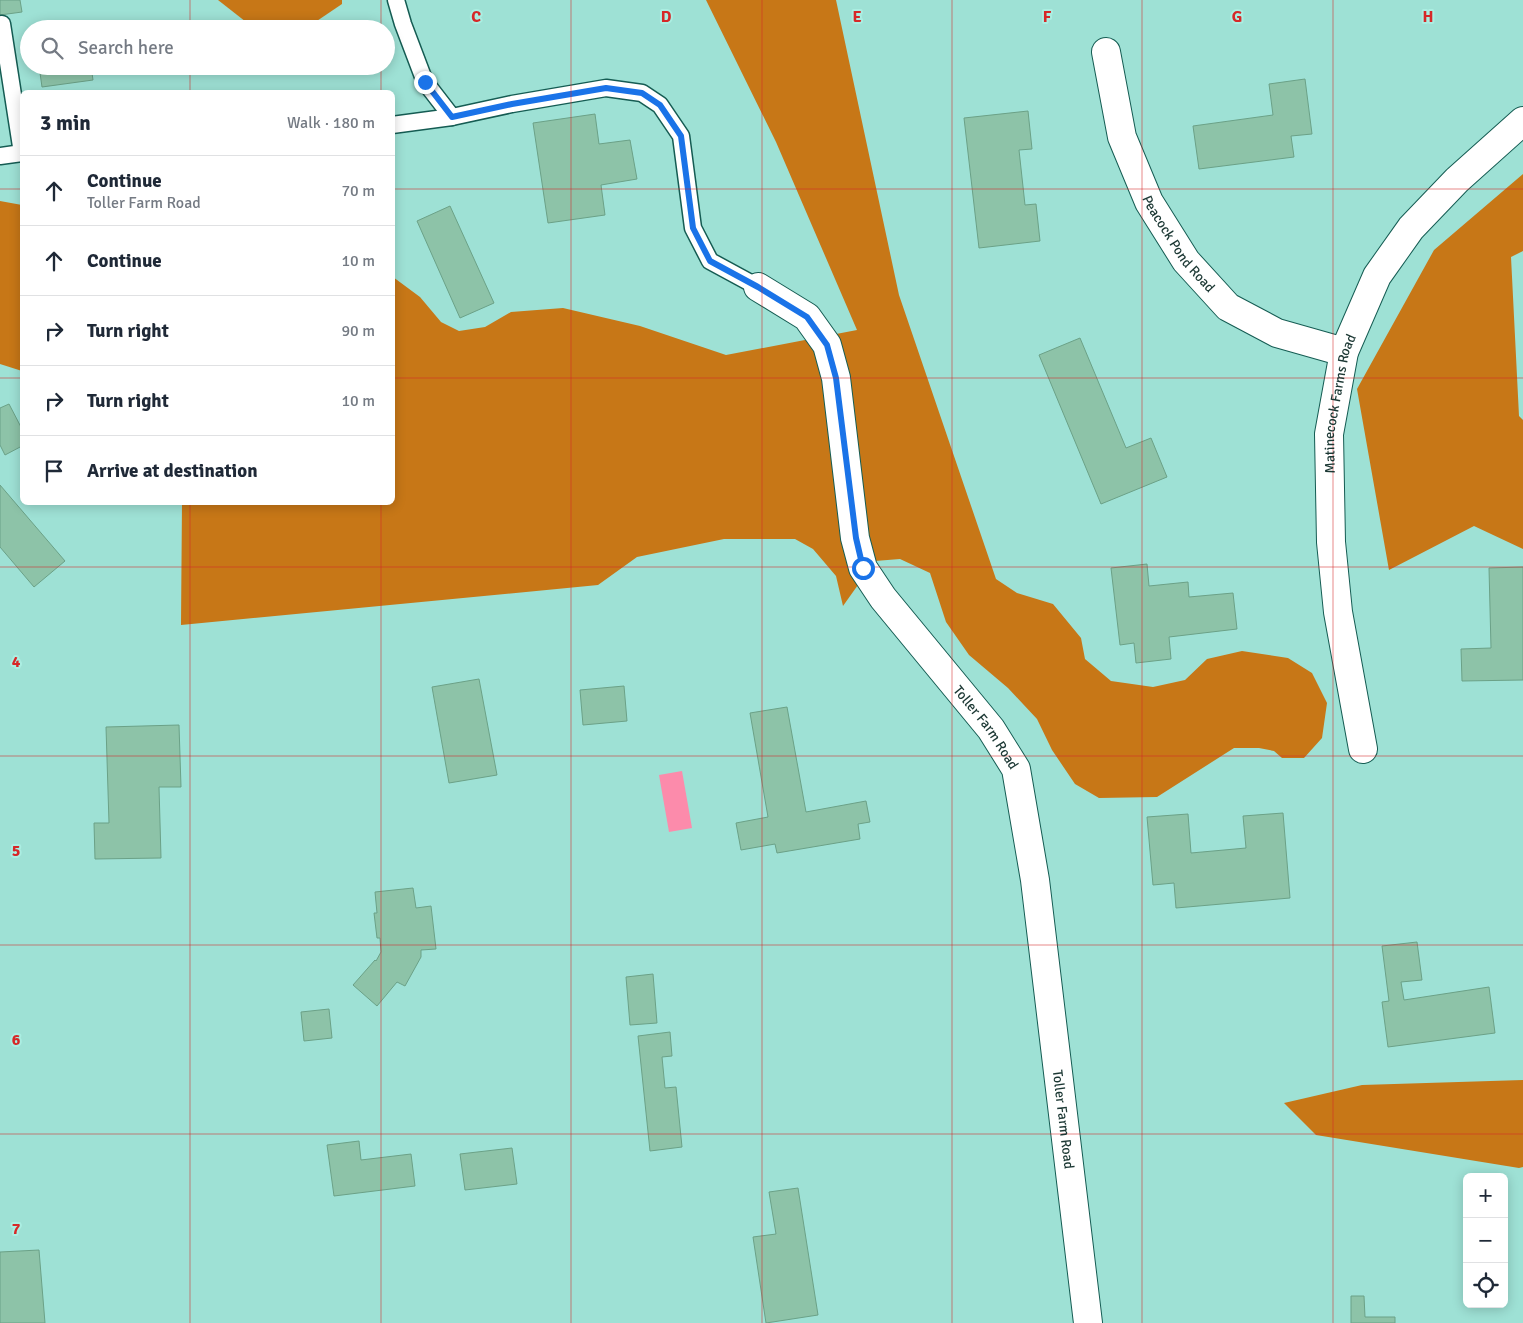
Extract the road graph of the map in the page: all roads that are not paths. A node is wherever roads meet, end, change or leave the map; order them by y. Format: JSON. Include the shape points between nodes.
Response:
{"nodes":[{"id":1,"x":396,"y":0,"type":"edge"},
{"id":2,"x":2,"y":24,"type":"dead end"},
{"id":3,"x":1106,"y":52,"type":"dead end"},
{"id":4,"x":452,"y":117,"type":"junction"},
{"id":5,"x":1523,"y":121,"type":"edge"},
{"id":6,"x":395,"y":125,"type":"edge"},
{"id":7,"x":20,"y":140,"type":"edge"},
{"id":8,"x":20,"y":153,"type":"edge"},
{"id":9,"x":0,"y":156,"type":"edge"},
{"id":10,"x":758,"y":287,"type":"joint"},
{"id":11,"x":1344,"y":352,"type":"junction"},
{"id":12,"x":1363,"y":749,"type":"dead end"},
{"id":13,"x":1088,"y":1323,"type":"edge"}],
"edges":[{"from":1,"to":4,"type":"lane","via":[[425,82]]},
{"from":2,"to":7,"type":"lane"},
{"from":3,"to":11,"type":"street","name":"Peacock Pond Road","via":[[1122,137],[1150,202],[1186,261],[1228,307],[1276,333]]},
{"from":4,"to":6,"type":"lane"},
{"from":4,"to":10,"type":"lane","via":[[606,88],[642,93],[660,105],[681,136],[693,228],[710,261]]},
{"from":5,"to":11,"type":"street","name":"Matinecock Farms Road","via":[[1456,180],[1411,228],[1377,276]]},
{"from":8,"to":9,"type":"lane"},
{"from":10,"to":13,"type":"street","name":"Toller Farm Road","via":[[807,317],[827,345],[836,378],[856,538],[863,568],[883,598],[991,729],[1016,769],[1035,880]]},
{"from":11,"to":12,"type":"street","name":"Matinecock Farms Road","via":[[1329,434],[1331,542],[1338,612]]}]}
